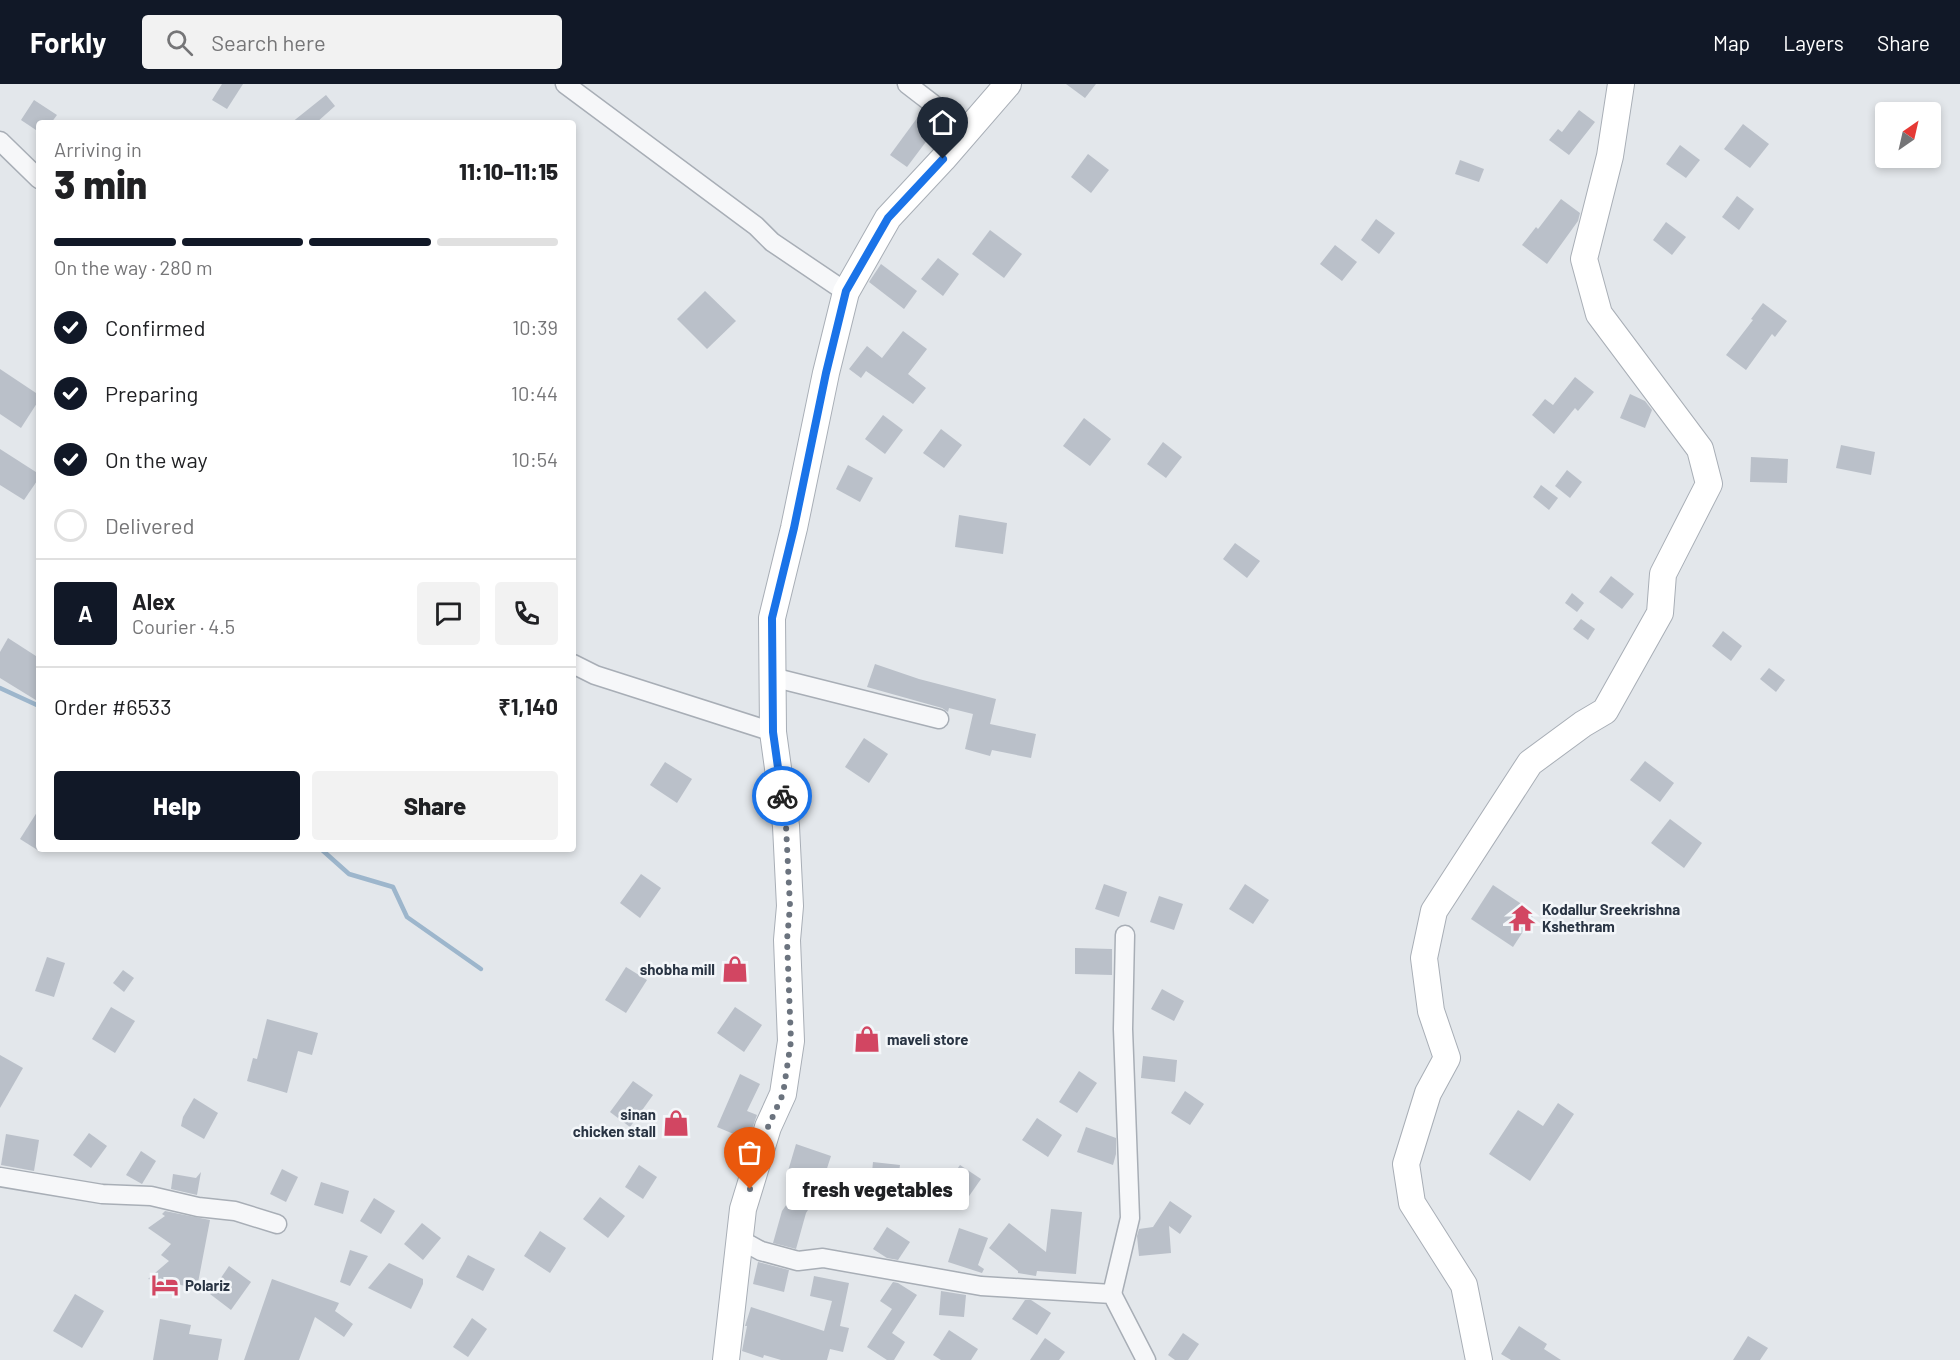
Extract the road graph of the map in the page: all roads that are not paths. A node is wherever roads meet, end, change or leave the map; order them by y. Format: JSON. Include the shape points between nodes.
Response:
{"nodes":[{"id":1,"x":565,"y":84,"type":"edge"},
{"id":2,"x":907,"y":84,"type":"edge"},
{"id":3,"x":1008,"y":84,"type":"edge"},
{"id":4,"x":1621,"y":84,"type":"edge"},
{"id":5,"x":968,"y":131,"type":"junction"},
{"id":6,"x":0,"y":141,"type":"edge"},
{"id":7,"x":36,"y":176,"type":"edge"},
{"id":8,"x":846,"y":291,"type":"junction"},
{"id":9,"x":576,"y":666,"type":"edge"},
{"id":10,"x":772,"y":677,"type":"junction"},
{"id":11,"x":939,"y":719,"type":"dead end"},
{"id":12,"x":773,"y":732,"type":"junction"},
{"id":13,"x":1125,"y":935,"type":"dead end"},
{"id":14,"x":0,"y":1177,"type":"edge"},
{"id":15,"x":277,"y":1224,"type":"dead end"},
{"id":16,"x":739,"y":1239,"type":"junction"},
{"id":17,"x":1112,"y":1294,"type":"junction"},
{"id":18,"x":726,"y":1360,"type":"edge"},
{"id":19,"x":1146,"y":1360,"type":"edge"},
{"id":20,"x":1479,"y":1360,"type":"edge"}],
"edges":[{"from":1,"to":8,"type":"street","via":[[756,226],[772,242]]},
{"from":2,"to":5,"type":"street"},
{"from":3,"to":5,"type":"street"},
{"from":4,"to":20,"type":"street","via":[[1610,156],[1584,259],[1599,314],[1700,449],[1709,484],[1663,574],[1660,613],[1605,711],[1530,763],[1434,911],[1424,958],[1431,1011],[1448,1058],[1428,1093],[1406,1164],[1412,1203],[1464,1285]]},
{"from":5,"to":8,"type":"street","via":[[888,218]]},
{"from":6,"to":7,"type":"street"},
{"from":8,"to":10,"type":"street","via":[[772,618]]},
{"from":9,"to":12,"type":"street"},
{"from":10,"to":11,"type":"street"},
{"from":10,"to":12,"type":"street"},
{"from":12,"to":16,"type":"street","via":[[786,826],[791,1041],[783,1094],[768,1127],[743,1209]]},
{"from":13,"to":17,"type":"street","via":[[1123,1029],[1130,1218]]},
{"from":14,"to":15,"type":"street","via":[[235,1210]]},
{"from":16,"to":17,"type":"street","via":[[761,1251],[798,1261],[823,1257],[981,1286]]},
{"from":16,"to":18,"type":"street"},
{"from":17,"to":19,"type":"street"}]}
